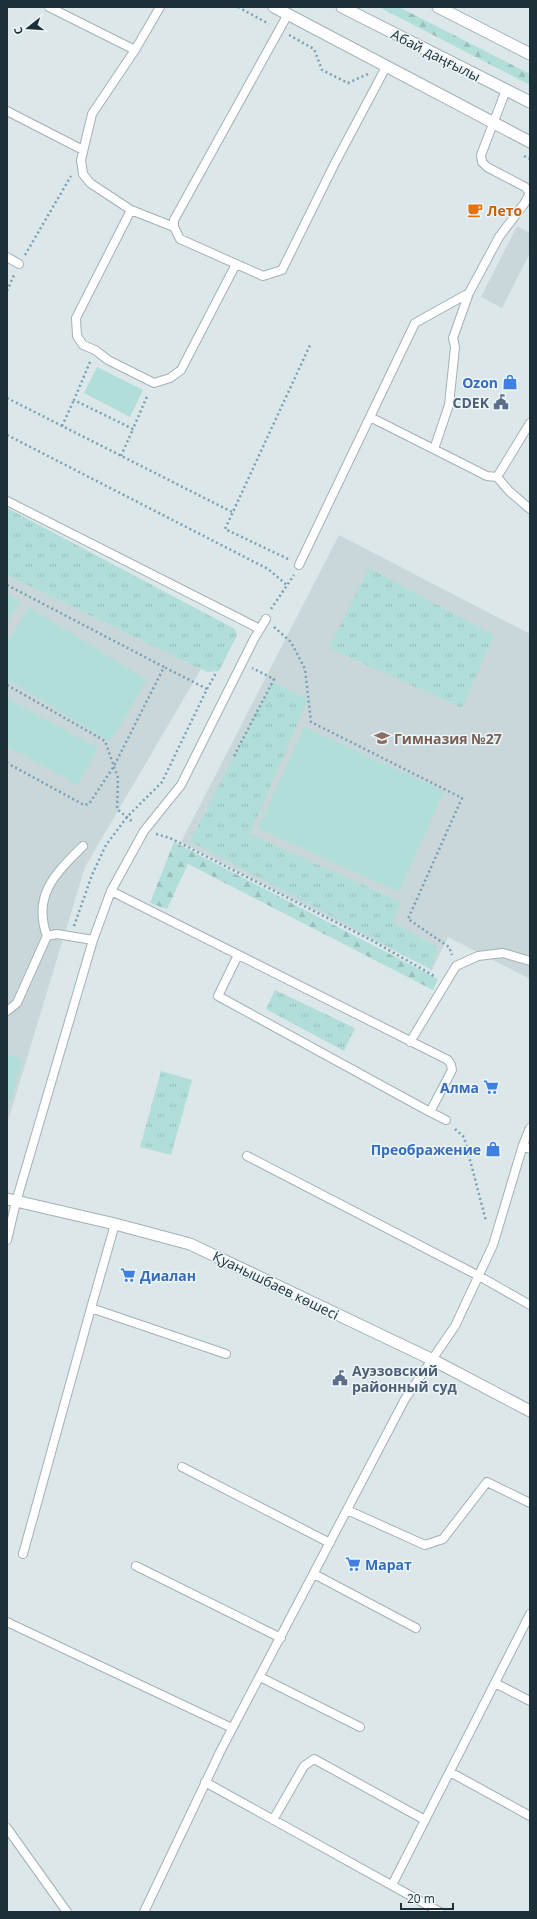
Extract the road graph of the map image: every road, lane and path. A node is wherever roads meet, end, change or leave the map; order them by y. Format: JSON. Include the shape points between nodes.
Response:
{"nodes":[{"id":1,"x":49,"y":7,"type":"edge"},
{"id":2,"x":160,"y":7,"type":"edge"},
{"id":3,"x":274,"y":7,"type":"edge"},
{"id":4,"x":342,"y":7,"type":"edge"},
{"id":5,"x":438,"y":7,"type":"edge"},
{"id":6,"x":288,"y":14,"type":"junction"},
{"id":7,"x":134,"y":50,"type":"junction"},
{"id":8,"x":530,"y":54,"type":"edge"},
{"id":9,"x":386,"y":67,"type":"junction"},
{"id":10,"x":506,"y":90,"type":"junction"},
{"id":11,"x":530,"y":102,"type":"edge"},
{"id":12,"x":7,"y":111,"type":"edge"},
{"id":13,"x":493,"y":124,"type":"junction"},
{"id":14,"x":530,"y":142,"type":"edge"},
{"id":15,"x":83,"y":150,"type":"junction"},
{"id":16,"x":81,"y":160,"type":"junction"},
{"id":17,"x":131,"y":210,"type":"junction"},
{"id":18,"x":174,"y":227,"type":"junction"},
{"id":19,"x":7,"y":257,"type":"edge"},
{"id":20,"x":19,"y":264,"type":"junction"},
{"id":21,"x":236,"y":264,"type":"junction"},
{"id":22,"x":7,"y":291,"type":"edge"},
{"id":23,"x":469,"y":293,"type":"junction"},
{"id":24,"x":311,"y":343,"type":"dead end"},
{"id":25,"x":95,"y":350,"type":"junction"},
{"id":26,"x":154,"y":382,"type":"junction"},
{"id":27,"x":7,"y":398,"type":"edge"},
{"id":28,"x":74,"y":400,"type":"junction"},
{"id":29,"x":370,"y":417,"type":"junction"},
{"id":30,"x":530,"y":423,"type":"edge"},
{"id":31,"x":62,"y":426,"type":"junction"},
{"id":32,"x":133,"y":429,"type":"junction"},
{"id":33,"x":7,"y":435,"type":"edge"},
{"id":34,"x":434,"y":449,"type":"junction"},
{"id":35,"x":121,"y":456,"type":"junction"},
{"id":36,"x":497,"y":477,"type":"junction"},
{"id":37,"x":7,"y":502,"type":"edge"},
{"id":38,"x":530,"y":510,"type":"edge"},
{"id":39,"x":232,"y":512,"type":"junction"},
{"id":40,"x":299,"y":565,"type":"joint"},
{"id":41,"x":292,"y":581,"type":"dead end"},
{"id":42,"x":7,"y":585,"type":"edge"},
{"id":43,"x":288,"y":586,"type":"junction"},
{"id":44,"x":266,"y":619,"type":"junction"},
{"id":45,"x":260,"y":630,"type":"junction"},
{"id":46,"x":164,"y":667,"type":"junction"},
{"id":47,"x":259,"y":672,"type":"dead end"},
{"id":48,"x":216,"y":673,"type":"dead end"},
{"id":49,"x":7,"y":685,"type":"edge"},
{"id":50,"x":207,"y":689,"type":"junction"},
{"id":51,"x":234,"y":756,"type":"dead end"},
{"id":52,"x":7,"y":763,"type":"edge"},
{"id":53,"x":114,"y":766,"type":"junction"},
{"id":54,"x":127,"y":817,"type":"junction"},
{"id":55,"x":144,"y":831,"type":"junction"},
{"id":56,"x":83,"y":846,"type":"dead end"},
{"id":57,"x":111,"y":891,"type":"junction"},
{"id":58,"x":47,"y":936,"type":"junction"},
{"id":59,"x":71,"y":936,"type":"junction"},
{"id":60,"x":94,"y":940,"type":"junction"},
{"id":61,"x":238,"y":955,"type":"junction"},
{"id":62,"x":530,"y":961,"type":"edge"},
{"id":63,"x":456,"y":966,"type":"junction"},
{"id":64,"x":445,"y":983,"type":"junction"},
{"id":65,"x":7,"y":1011,"type":"edge"},
{"id":66,"x":410,"y":1042,"type":"junction"},
{"id":67,"x":430,"y":1112,"type":"junction"},
{"id":68,"x":446,"y":1120,"type":"joint"},
{"id":69,"x":530,"y":1128,"type":"edge"},
{"id":70,"x":526,"y":1147,"type":"edge"},
{"id":71,"x":248,"y":1156,"type":"dead end"},
{"id":72,"x":12,"y":1201,"type":"edge"},
{"id":73,"x":487,"y":1222,"type":"dead end"},
{"id":74,"x":115,"y":1224,"type":"junction"},
{"id":75,"x":7,"y":1240,"type":"edge"},
{"id":76,"x":478,"y":1276,"type":"junction"},
{"id":77,"x":530,"y":1305,"type":"edge"},
{"id":78,"x":91,"y":1308,"type":"junction"},
{"id":79,"x":226,"y":1354,"type":"dead end"},
{"id":80,"x":433,"y":1360,"type":"junction"},
{"id":81,"x":530,"y":1410,"type":"edge"},
{"id":82,"x":182,"y":1467,"type":"dead end"},
{"id":83,"x":530,"y":1503,"type":"edge"},
{"id":84,"x":347,"y":1510,"type":"junction"},
{"id":85,"x":330,"y":1543,"type":"junction"},
{"id":86,"x":23,"y":1554,"type":"dead end"},
{"id":87,"x":136,"y":1566,"type":"dead end"},
{"id":88,"x":314,"y":1574,"type":"junction"},
{"id":89,"x":530,"y":1614,"type":"edge"},
{"id":90,"x":7,"y":1622,"type":"edge"},
{"id":91,"x":416,"y":1628,"type":"dead end"},
{"id":92,"x":280,"y":1638,"type":"junction"},
{"id":93,"x":260,"y":1677,"type":"junction"},
{"id":94,"x":495,"y":1683,"type":"junction"},
{"id":95,"x":530,"y":1701,"type":"edge"},
{"id":96,"x":360,"y":1727,"type":"dead end"},
{"id":97,"x":232,"y":1728,"type":"junction"},
{"id":98,"x":450,"y":1772,"type":"junction"},
{"id":99,"x":206,"y":1782,"type":"junction"},
{"id":100,"x":530,"y":1816,"type":"edge"},
{"id":101,"x":273,"y":1820,"type":"junction"},
{"id":102,"x":425,"y":1820,"type":"junction"},
{"id":103,"x":7,"y":1828,"type":"edge"},
{"id":104,"x":392,"y":1885,"type":"junction"},
{"id":105,"x":67,"y":1912,"type":"edge"},
{"id":106,"x":144,"y":1912,"type":"edge"},
{"id":107,"x":440,"y":1912,"type":"edge"}],
"edges":[{"from":1,"to":7,"type":"lane"},
{"from":2,"to":7,"type":"lane"},
{"from":3,"to":6,"type":"street"},
{"from":4,"to":10,"type":"street","name":"Абай даңғылы"},
{"from":5,"to":8,"type":"street"},
{"from":6,"to":9,"type":"street"},
{"from":6,"to":18,"type":"lane","via":[[174,220]]},
{"from":7,"to":15,"type":"lane","via":[[92,114]]},
{"from":9,"to":13,"type":"street"},
{"from":9,"to":21,"type":"lane","via":[[282,270],[263,276]]},
{"from":10,"to":11,"type":"street","name":"Абай даңғылы"},
{"from":10,"to":13,"type":"lane"},
{"from":12,"to":15,"type":"lane"},
{"from":13,"to":14,"type":"street"},
{"from":13,"to":23,"type":"lane","via":[[481,155],[482,162],[525,187],[530,193],[499,237]]},
{"from":15,"to":16,"type":"lane"},
{"from":16,"to":17,"type":"lane","via":[[84,174],[90,183]]},
{"from":16,"to":20,"type":"path"},
{"from":17,"to":18,"type":"lane"},
{"from":17,"to":25,"type":"lane","via":[[76,318],[77,336],[83,345]]},
{"from":18,"to":21,"type":"lane","via":[[180,239]]},
{"from":19,"to":20,"type":"lane"},
{"from":20,"to":22,"type":"path"},
{"from":21,"to":26,"type":"lane","via":[[181,370],[170,378]]},
{"from":23,"to":29,"type":"lane","via":[[415,323]]},
{"from":23,"to":34,"type":"lane","via":[[453,338],[455,347],[449,405]]},
{"from":24,"to":39,"type":"path"},
{"from":25,"to":26,"type":"lane","via":[[108,360]]},
{"from":25,"to":28,"type":"path"},
{"from":26,"to":32,"type":"path"},
{"from":27,"to":31,"type":"path"},
{"from":28,"to":31,"type":"path"},
{"from":28,"to":32,"type":"path"},
{"from":29,"to":34,"type":"lane"},
{"from":29,"to":40,"type":"lane"},
{"from":30,"to":36,"type":"lane"},
{"from":31,"to":35,"type":"path"},
{"from":32,"to":35,"type":"path"},
{"from":33,"to":43,"type":"path","via":[[268,569]]},
{"from":34,"to":36,"type":"lane","via":[[487,476]]},
{"from":35,"to":39,"type":"path"},
{"from":36,"to":38,"type":"lane"},
{"from":37,"to":45,"type":"lane"},
{"from":39,"to":40,"type":"path","via":[[225,529]]},
{"from":41,"to":43,"type":"path"},
{"from":42,"to":46,"type":"path"},
{"from":43,"to":44,"type":"path"},
{"from":44,"to":45,"type":"lane"},
{"from":44,"to":63,"type":"path","via":[[291,642],[305,669],[311,722],[462,798],[408,919],[449,947]]},
{"from":45,"to":55,"type":"lane","via":[[181,785]]},
{"from":46,"to":50,"type":"path"},
{"from":46,"to":53,"type":"path"},
{"from":47,"to":51,"type":"path","via":[[274,679]]},
{"from":48,"to":50,"type":"path"},
{"from":49,"to":53,"type":"path","via":[[105,741]]},
{"from":50,"to":54,"type":"path","via":[[162,782]]},
{"from":52,"to":53,"type":"path","via":[[84,805],[89,804]]},
{"from":53,"to":54,"type":"path","via":[[118,778],[118,809]]},
{"from":54,"to":55,"type":"path"},
{"from":54,"to":59,"type":"path","via":[[106,845],[92,875]]},
{"from":55,"to":57,"type":"lane"},
{"from":55,"to":64,"type":"path","via":[[177,841],[373,942]]},
{"from":56,"to":58,"type":"lane","via":[[53,878],[42,906],[43,925]]},
{"from":57,"to":60,"type":"lane"},
{"from":57,"to":61,"type":"lane"},
{"from":58,"to":59,"type":"lane"},
{"from":58,"to":65,"type":"lane","via":[[17,1003]]},
{"from":59,"to":60,"type":"lane"},
{"from":60,"to":72,"type":"lane"},
{"from":61,"to":66,"type":"lane"},
{"from":61,"to":67,"type":"lane","via":[[218,996]]},
{"from":62,"to":63,"type":"lane","via":[[504,953],[478,956]]},
{"from":63,"to":64,"type":"lane"},
{"from":64,"to":66,"type":"lane"},
{"from":66,"to":67,"type":"lane","via":[[448,1060],[451,1065],[452,1070]]},
{"from":67,"to":68,"type":"lane"},
{"from":68,"to":73,"type":"path","via":[[464,1137]]},
{"from":69,"to":70,"type":"lane"},
{"from":70,"to":76,"type":"lane","via":[[493,1245]]},
{"from":71,"to":76,"type":"lane"},
{"from":72,"to":74,"type":"street","name":"Қуанышбаев көшесі"},
{"from":72,"to":75,"type":"lane"},
{"from":74,"to":78,"type":"lane"},
{"from":74,"to":80,"type":"street","name":"Қуанышбаев көшесі","via":[[190,1244]]},
{"from":76,"to":77,"type":"lane"},
{"from":76,"to":80,"type":"lane","via":[[455,1326]]},
{"from":78,"to":79,"type":"lane"},
{"from":78,"to":86,"type":"lane"},
{"from":80,"to":81,"type":"street","name":"Қуанышбаев көшесі"},
{"from":80,"to":84,"type":"lane","via":[[405,1399]]},
{"from":82,"to":85,"type":"lane"},
{"from":83,"to":84,"type":"lane","via":[[487,1482],[444,1539],[425,1545]]},
{"from":84,"to":85,"type":"lane"},
{"from":85,"to":88,"type":"lane"},
{"from":87,"to":92,"type":"lane"},
{"from":88,"to":91,"type":"lane"},
{"from":88,"to":92,"type":"lane"},
{"from":89,"to":94,"type":"lane"},
{"from":90,"to":97,"type":"lane"},
{"from":92,"to":93,"type":"lane"},
{"from":93,"to":96,"type":"lane"},
{"from":93,"to":97,"type":"lane"},
{"from":94,"to":95,"type":"lane"},
{"from":94,"to":98,"type":"lane"},
{"from":97,"to":99,"type":"lane"},
{"from":98,"to":100,"type":"lane"},
{"from":98,"to":102,"type":"lane"},
{"from":99,"to":101,"type":"lane"},
{"from":99,"to":106,"type":"lane"},
{"from":101,"to":102,"type":"lane","via":[[304,1766],[314,1759]]},
{"from":101,"to":104,"type":"lane"},
{"from":102,"to":104,"type":"lane"},
{"from":103,"to":105,"type":"lane"},
{"from":104,"to":107,"type":"lane"}]}
